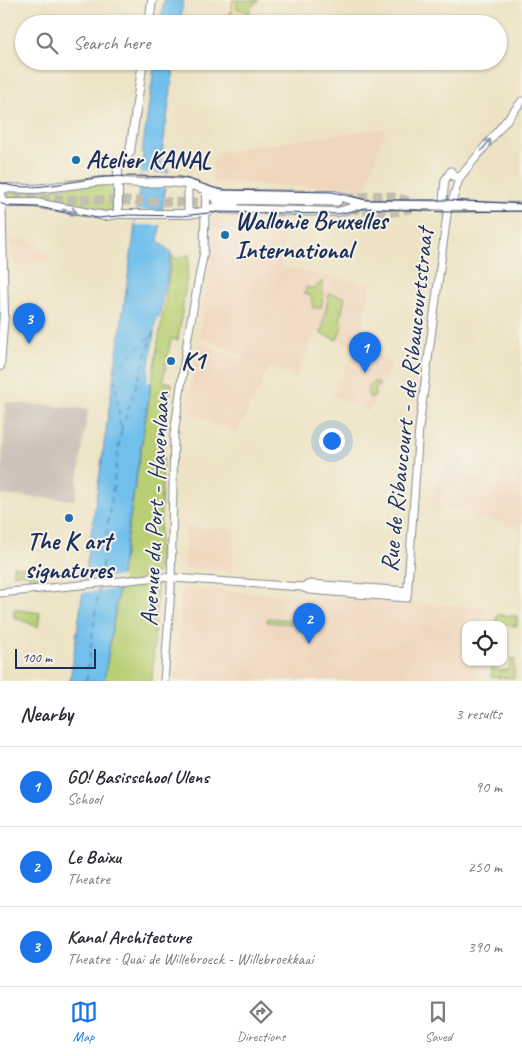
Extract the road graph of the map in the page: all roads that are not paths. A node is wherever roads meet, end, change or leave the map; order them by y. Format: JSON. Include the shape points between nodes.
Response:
{"nodes":[{"id":1,"x":152,"y":0,"type":"edge"},
{"id":2,"x":150,"y":15,"type":"edge"},
{"id":3,"x":142,"y":70,"type":"edge"},
{"id":4,"x":522,"y":101,"type":"edge"},
{"id":5,"x":461,"y":176,"type":"junction"},
{"id":6,"x":118,"y":182,"type":"junction"},
{"id":7,"x":188,"y":184,"type":"junction"},
{"id":8,"x":0,"y":188,"type":"edge"},
{"id":9,"x":206,"y":190,"type":"junction"},
{"id":10,"x":0,"y":203,"type":"edge"},
{"id":11,"x":365,"y":204,"type":"junction"},
{"id":12,"x":448,"y":207,"type":"junction"},
{"id":13,"x":522,"y":207,"type":"edge"},
{"id":14,"x":205,"y":211,"type":"junction"},
{"id":15,"x":118,"y":214,"type":"junction"},
{"id":16,"x":188,"y":214,"type":"junction"},
{"id":17,"x":2,"y":313,"type":"edge"},
{"id":18,"x":0,"y":366,"type":"edge"},
{"id":19,"x":171,"y":578,"type":"junction"},
{"id":20,"x":0,"y":593,"type":"edge"},
{"id":21,"x":164,"y":681,"type":"edge"}],
"edges":[{"from":1,"to":2,"type":"main road"},
{"from":3,"to":6,"type":"main road","via":[[130,152],[118,166]]},
{"from":5,"to":4,"type":"street","one_way":true},
{"from":5,"to":12,"type":"street","name":"Rue de Ribaucourt - de Ribaucourtstraat","via":[[454,200]]},
{"from":5,"to":12,"type":"street","name":"Rue de Ribaucourt - de Ribaucourtstraat","via":[[454,177],[451,171],[445,180],[443,200]]},
{"from":6,"to":7,"type":"main road","bridge":true},
{"from":6,"to":8,"type":"main road","via":[[36,189]]},
{"from":6,"to":15,"type":"main road"},
{"from":7,"to":9,"type":"main road"},
{"from":7,"to":16,"type":"street"},
{"from":8,"to":10,"type":"main road"},
{"from":9,"to":11,"type":"main road","via":[[224,194],[339,195]]},
{"from":9,"to":14,"type":"main road"},
{"from":9,"to":14,"type":"highway","via":[[217,199],[224,200],[336,204],[234,204]]},
{"from":10,"to":15,"type":"main road","one_way":true,"via":[[36,203],[99,216]]},
{"from":10,"to":17,"type":"main road"},
{"from":11,"to":12,"type":"main road"},
{"from":11,"to":14,"type":"main road","via":[[338,212]]},
{"from":12,"to":13,"type":"main road"},
{"from":12,"to":19,"type":"street","name":"Rue de Ribaucourt - de Ribaucourtstraat","via":[[419,428],[408,594],[309,590]]},
{"from":14,"to":16,"type":"main road"},
{"from":14,"to":19,"type":"street","name":"Avenue du Port - Havenlaan","via":[[204,251],[174,435]]},
{"from":15,"to":16,"type":"main road"},
{"from":17,"to":18,"type":"main road"},
{"from":19,"to":20,"type":"street"},
{"from":19,"to":21,"type":"street","name":"Avenue du Port - Havenlaan"}]}
